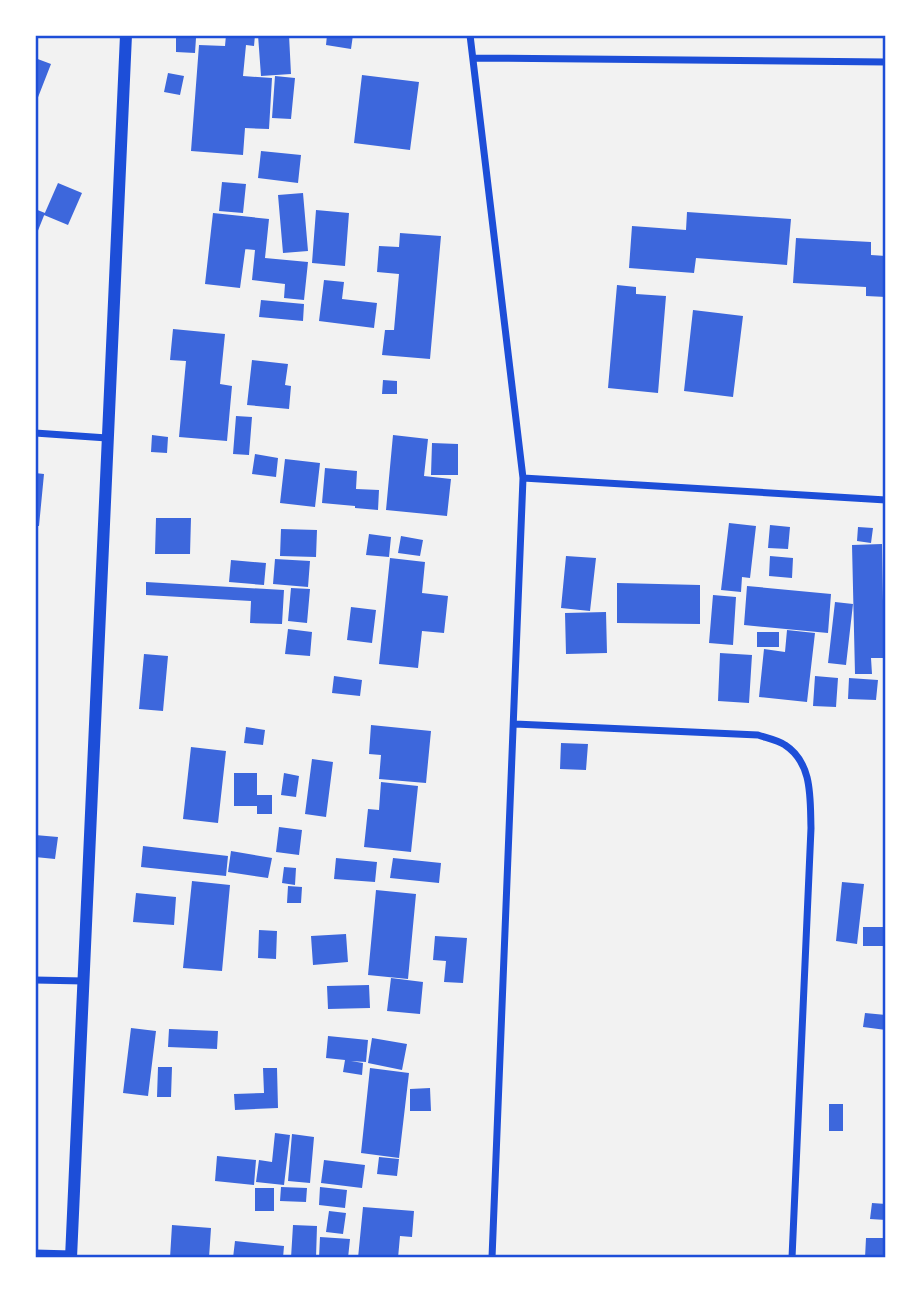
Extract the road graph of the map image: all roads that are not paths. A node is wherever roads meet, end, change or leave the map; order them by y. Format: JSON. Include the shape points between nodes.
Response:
{"nodes":[{"id":1,"x":126,"y":35,"type":"edge"},
{"id":2,"x":470,"y":35,"type":"edge"},
{"id":3,"x":473,"y":58,"type":"junction"},
{"id":4,"x":886,"y":62,"type":"edge"},
{"id":5,"x":35,"y":433,"type":"edge"},
{"id":6,"x":107,"y":438,"type":"junction"},
{"id":7,"x":523,"y":478,"type":"junction"},
{"id":8,"x":886,"y":500,"type":"edge"},
{"id":9,"x":514,"y":723,"type":"junction"},
{"id":10,"x":35,"y":981,"type":"edge"},
{"id":11,"x":84,"y":981,"type":"junction"},
{"id":12,"x":35,"y":1253,"type":"edge"},
{"id":13,"x":71,"y":1256,"type":"edge"},
{"id":14,"x":492,"y":1258,"type":"edge"},
{"id":15,"x":792,"y":1258,"type":"edge"}],
"edges":[{"from":1,"to":6,"type":"street"},
{"from":2,"to":3,"type":"street"},
{"from":3,"to":4,"type":"street"},
{"from":3,"to":7,"type":"street"},
{"from":5,"to":6,"type":"street"},
{"from":6,"to":11,"type":"street"},
{"from":7,"to":8,"type":"street"},
{"from":7,"to":9,"type":"street"},
{"from":9,"to":14,"type":"street"},
{"from":9,"to":15,"type":"street","via":[[758,735],[785,744],[801,760],[809,783],[811,828]]},
{"from":10,"to":11,"type":"street"},
{"from":11,"to":13,"type":"street"},
{"from":12,"to":13,"type":"street"}]}
